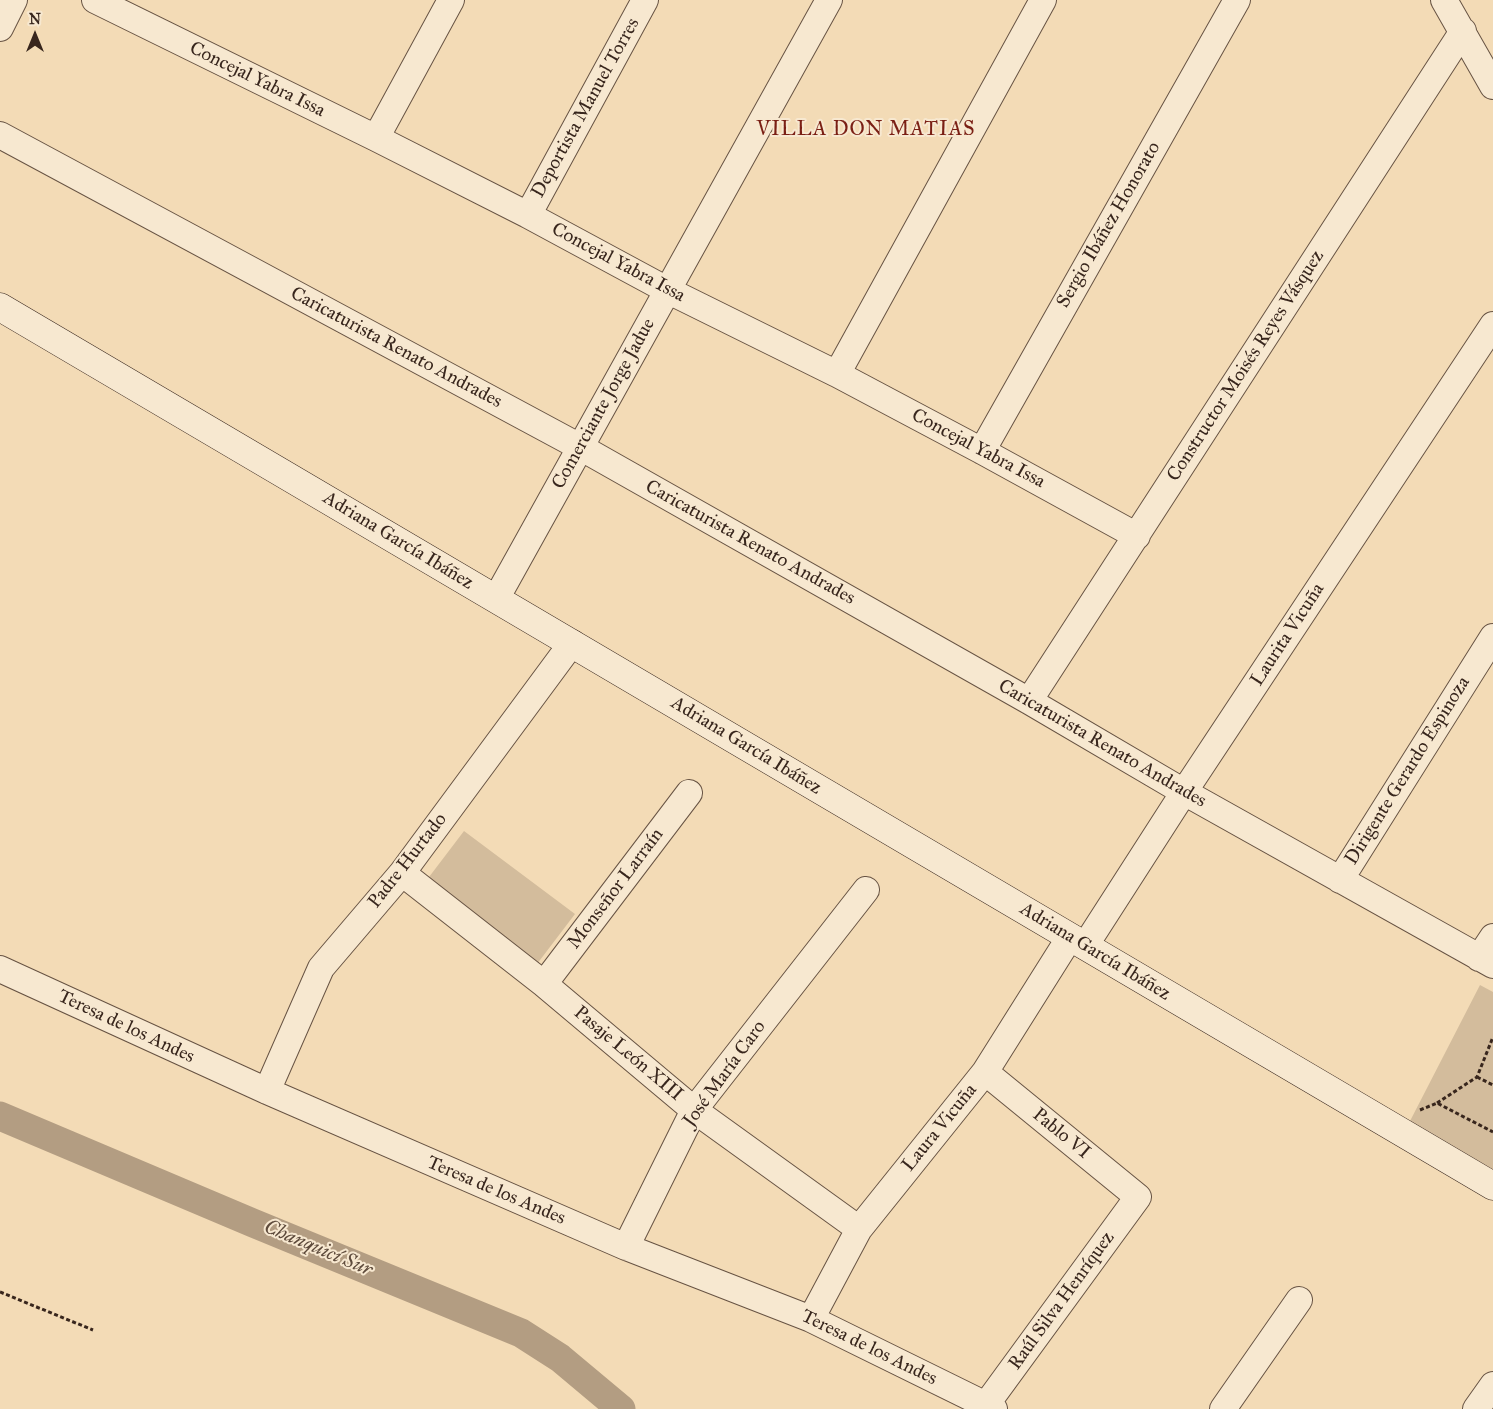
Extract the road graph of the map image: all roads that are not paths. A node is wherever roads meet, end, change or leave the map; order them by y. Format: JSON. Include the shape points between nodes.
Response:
{"nodes":[{"id":1,"x":14,"y":0,"type":"edge"},
{"id":2,"x":95,"y":0,"type":"edge"},
{"id":3,"x":451,"y":0,"type":"edge"},
{"id":4,"x":645,"y":0,"type":"edge"},
{"id":5,"x":829,"y":0,"type":"edge"},
{"id":6,"x":1043,"y":0,"type":"edge"},
{"id":7,"x":1237,"y":0,"type":"edge"},
{"id":8,"x":1444,"y":0,"type":"edge"},
{"id":9,"x":0,"y":28,"type":"edge"},
{"id":10,"x":1462,"y":31,"type":"junction"},
{"id":11,"x":1493,"y":86,"type":"edge"},
{"id":12,"x":0,"y":135,"type":"edge"},
{"id":13,"x":376,"y":138,"type":"junction"},
{"id":14,"x":528,"y":215,"type":"junction"},
{"id":15,"x":667,"y":290,"type":"junction"},
{"id":16,"x":0,"y":306,"type":"edge"},
{"id":17,"x":1493,"y":325,"type":"edge"},
{"id":18,"x":837,"y":374,"type":"junction"},
{"id":19,"x":580,"y":447,"type":"junction"},
{"id":20,"x":982,"y":451,"type":"junction"},
{"id":21,"x":1137,"y":536,"type":"junction"},
{"id":22,"x":496,"y":599,"type":"junction"},
{"id":23,"x":1493,"y":637,"type":"edge"},
{"id":24,"x":572,"y":643,"type":"junction"},
{"id":25,"x":1029,"y":701,"type":"junction"},
{"id":26,"x":1184,"y":792,"type":"junction"},
{"id":27,"x":689,"y":793,"type":"dead end"},
{"id":28,"x":402,"y":873,"type":"junction"},
{"id":29,"x":1340,"y":880,"type":"junction"},
{"id":30,"x":866,"y":890,"type":"dead end"},
{"id":31,"x":1078,"y":942,"type":"junction"},
{"id":32,"x":1488,"y":953,"type":"edge"},
{"id":33,"x":0,"y":969,"type":"edge"},
{"id":34,"x":544,"y":984,"type":"junction"},
{"id":35,"x":985,"y":1072,"type":"junction"},
{"id":36,"x":267,"y":1092,"type":"junction"},
{"id":37,"x":694,"y":1110,"type":"junction"},
{"id":38,"x":1493,"y":1186,"type":"edge"},
{"id":39,"x":1138,"y":1197,"type":"joint"},
{"id":40,"x":858,"y":1229,"type":"junction"},
{"id":41,"x":626,"y":1247,"type":"junction"},
{"id":42,"x":1300,"y":1300,"type":"dead end"},
{"id":43,"x":811,"y":1319,"type":"junction"},
{"id":44,"x":1493,"y":1385,"type":"edge"},
{"id":45,"x":990,"y":1407,"type":"edge"},
{"id":46,"x":1223,"y":1409,"type":"edge"},
{"id":47,"x":1476,"y":1409,"type":"edge"}],
"edges":[{"from":1,"to":9,"type":"street"},
{"from":2,"to":13,"type":"street","name":"Concejal Yabra Issa"},
{"from":3,"to":13,"type":"street"},
{"from":4,"to":14,"type":"street","name":"Deportista Manuel Torres"},
{"from":5,"to":15,"type":"street","name":"Comerciante Jorge Jadue"},
{"from":6,"to":18,"type":"street"},
{"from":7,"to":20,"type":"street","name":"Sergio Ibáñez Honorato"},
{"from":8,"to":10,"type":"street"},
{"from":10,"to":11,"type":"street"},
{"from":10,"to":21,"type":"street","name":"Constructor Moisés Reyes Vásquez"},
{"from":12,"to":19,"type":"street","name":"Caricaturista Renato Andrades"},
{"from":13,"to":14,"type":"street","name":"Concejal Yabra Issa"},
{"from":14,"to":15,"type":"street","name":"Concejal Yabra Issa"},
{"from":15,"to":18,"type":"street","name":"Concejal Yabra Issa"},
{"from":15,"to":19,"type":"street","name":"Comerciante Jorge Jadue"},
{"from":16,"to":22,"type":"street","name":"Adriana García Ibáñez"},
{"from":17,"to":26,"type":"street","name":"Laurita Vicuña"},
{"from":18,"to":20,"type":"street","name":"Concejal Yabra Issa"},
{"from":19,"to":22,"type":"street","name":"Comerciante Jorge Jadue"},
{"from":19,"to":25,"type":"street","name":"Caricaturista Renato Andrades"},
{"from":20,"to":21,"type":"street","name":"Concejal Yabra Issa"},
{"from":21,"to":25,"type":"street","name":"Constructor Moisés Reyes Vásquez"},
{"from":22,"to":24,"type":"street","name":"Adriana García Ibáñez"},
{"from":23,"to":29,"type":"street","name":"Dirigente Gerardo Espinoza"},
{"from":24,"to":28,"type":"street","name":"Padre Hurtado"},
{"from":24,"to":31,"type":"street","name":"Adriana García Ibáñez"},
{"from":25,"to":26,"type":"street","name":"Caricaturista Renato Andrades"},
{"from":26,"to":29,"type":"street","name":"Caricaturista Renato Andrades"},
{"from":26,"to":31,"type":"street","name":"Laurita Vicuña"},
{"from":27,"to":34,"type":"street","name":"Monseñor Larraín"},
{"from":28,"to":34,"type":"street","name":"Pasaje León XIII"},
{"from":28,"to":36,"type":"street","name":"Padre Hurtado","via":[[321,968]]},
{"from":29,"to":32,"type":"street","name":"Caricaturista Renato Andrades"},
{"from":30,"to":37,"type":"street","name":"José María Caro"},
{"from":31,"to":35,"type":"street","name":"Laura Vicuña"},
{"from":31,"to":38,"type":"street","name":"Adriana García Ibáñez"},
{"from":33,"to":36,"type":"street","name":"Teresa de los Andes"},
{"from":34,"to":37,"type":"street","name":"Pasaje León XIII"},
{"from":35,"to":39,"type":"street","name":"Pablo VI"},
{"from":35,"to":40,"type":"street","name":"Laura Vicuña"},
{"from":36,"to":41,"type":"street","name":"Teresa de los Andes"},
{"from":37,"to":40,"type":"street","name":"Pasaje León XIII"},
{"from":37,"to":41,"type":"street","name":"José María Caro"},
{"from":39,"to":45,"type":"street","name":"Raúl Silva Henríquez"},
{"from":40,"to":43,"type":"street","name":"Laura Vicuña"},
{"from":41,"to":43,"type":"street","name":"Teresa de los Andes"},
{"from":42,"to":46,"type":"street"},
{"from":43,"to":45,"type":"street","name":"Teresa de los Andes"},
{"from":44,"to":47,"type":"street"}]}
